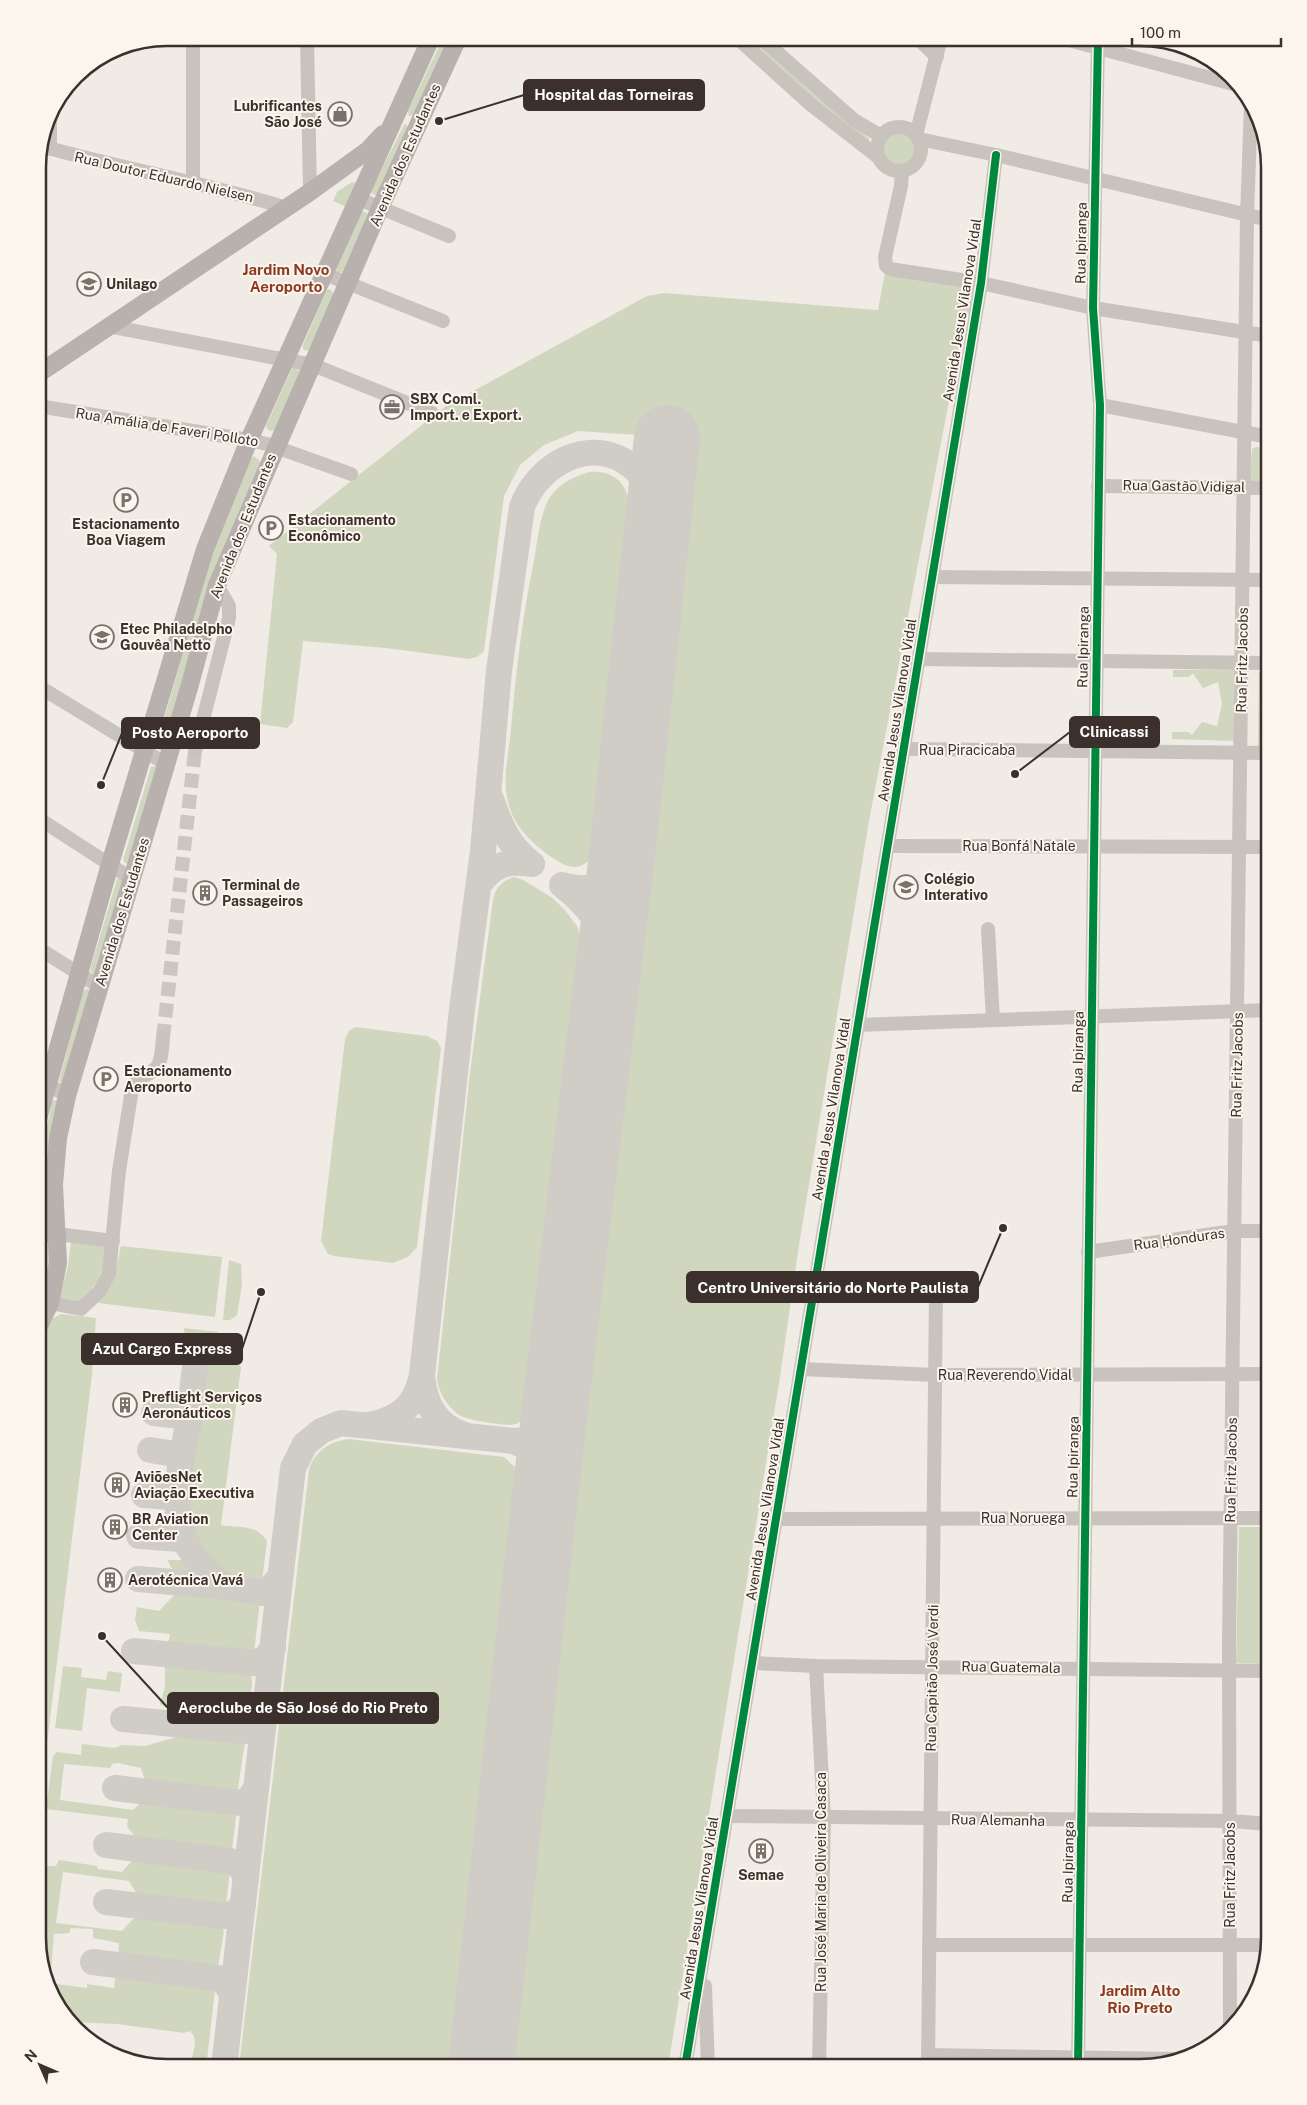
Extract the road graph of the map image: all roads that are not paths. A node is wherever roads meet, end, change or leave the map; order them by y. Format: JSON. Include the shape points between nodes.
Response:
{"nodes":[{"id":1,"x":193,"y":47,"type":"edge"},
{"id":2,"x":308,"y":47,"type":"edge"},
{"id":3,"x":427,"y":47,"type":"edge"},
{"id":4,"x":454,"y":47,"type":"edge"},
{"id":5,"x":747,"y":47,"type":"edge"},
{"id":6,"x":771,"y":47,"type":"edge"},
{"id":7,"x":926,"y":47,"type":"edge"},
{"id":8,"x":939,"y":47,"type":"edge"},
{"id":9,"x":1098,"y":47,"type":"edge"},
{"id":10,"x":1111,"y":47,"type":"edge"},
{"id":11,"x":937,"y":57,"type":"junction"},
{"id":12,"x":1224,"y":81,"type":"edge"},
{"id":13,"x":1250,"y":120,"type":"edge"},
{"id":14,"x":393,"y":121,"type":"junction"},
{"id":15,"x":418,"y":124,"type":"junction"},
{"id":16,"x":881,"y":136,"type":"junction"},
{"id":17,"x":918,"y":137,"type":"junction"},
{"id":18,"x":48,"y":148,"type":"edge"},
{"id":19,"x":996,"y":155,"type":"junction"},
{"id":20,"x":878,"y":157,"type":"junction"},
{"id":21,"x":902,"y":171,"type":"junction"},
{"id":22,"x":370,"y":175,"type":"junction"},
{"id":23,"x":333,"y":176,"type":"junction"},
{"id":24,"x":1094,"y":179,"type":"junction"},
{"id":25,"x":193,"y":182,"type":"junction"},
{"id":26,"x":310,"y":192,"type":"junction"},
{"id":27,"x":359,"y":199,"type":"junction"},
{"id":28,"x":287,"y":208,"type":"junction"},
{"id":29,"x":380,"y":208,"type":"junction"},
{"id":30,"x":1247,"y":216,"type":"junction"},
{"id":31,"x":1261,"y":218,"type":"edge"},
{"id":32,"x":449,"y":236,"type":"dead end"},
{"id":33,"x":325,"y":274,"type":"junction"},
{"id":34,"x":348,"y":283,"type":"junction"},
{"id":35,"x":981,"y":283,"type":"junction"},
{"id":36,"x":1092,"y":308,"type":"junction"},
{"id":37,"x":443,"y":321,"type":"dead end"},
{"id":38,"x":108,"y":326,"type":"junction"},
{"id":39,"x":1247,"y":332,"type":"junction"},
{"id":40,"x":1261,"y":334,"type":"edge"},
{"id":41,"x":286,"y":358,"type":"junction"},
{"id":42,"x":313,"y":365,"type":"junction"},
{"id":43,"x":47,"y":368,"type":"edge"},
{"id":44,"x":1100,"y":405,"type":"junction"},
{"id":45,"x":47,"y":407,"type":"edge"},
{"id":46,"x":432,"y":413,"type":"dead end"},
{"id":47,"x":1245,"y":431,"type":"junction"},
{"id":48,"x":1261,"y":435,"type":"edge"},
{"id":49,"x":249,"y":440,"type":"junction"},
{"id":50,"x":275,"y":447,"type":"junction"},
{"id":51,"x":351,"y":474,"type":"dead end"},
{"id":52,"x":1098,"y":486,"type":"junction"},
{"id":53,"x":1244,"y":487,"type":"junction"},
{"id":54,"x":1261,"y":488,"type":"edge"},
{"id":55,"x":932,"y":577,"type":"junction"},
{"id":56,"x":1096,"y":577,"type":"junction"},
{"id":57,"x":1243,"y":579,"type":"junction"},
{"id":58,"x":1261,"y":580,"type":"edge"},
{"id":59,"x":216,"y":585,"type":"junction"},
{"id":60,"x":918,"y":659,"type":"junction"},
{"id":61,"x":1095,"y":661,"type":"junction"},
{"id":62,"x":1242,"y":663,"type":"junction"},
{"id":63,"x":1261,"y":663,"type":"edge"},
{"id":64,"x":47,"y":691,"type":"edge"},
{"id":65,"x":904,"y":749,"type":"junction"},
{"id":66,"x":195,"y":751,"type":"tunnel mouth"},
{"id":67,"x":1094,"y":751,"type":"junction"},
{"id":68,"x":144,"y":752,"type":"junction"},
{"id":69,"x":1240,"y":753,"type":"junction"},
{"id":70,"x":1261,"y":753,"type":"edge"},
{"id":71,"x":166,"y":764,"type":"junction"},
{"id":72,"x":47,"y":824,"type":"edge"},
{"id":73,"x":888,"y":846,"type":"junction"},
{"id":74,"x":1093,"y":846,"type":"junction"},
{"id":75,"x":1239,"y":847,"type":"junction"},
{"id":76,"x":1261,"y":847,"type":"edge"},
{"id":77,"x":110,"y":864,"type":"junction"},
{"id":78,"x":132,"y":879,"type":"junction"},
{"id":79,"x":988,"y":929,"type":"dead end"},
{"id":80,"x":47,"y":953,"type":"edge"},
{"id":81,"x":80,"y":974,"type":"junction"},
{"id":82,"x":100,"y":987,"type":"junction"},
{"id":83,"x":1261,"y":1010,"type":"edge"},
{"id":84,"x":1237,"y":1011,"type":"junction"},
{"id":85,"x":1091,"y":1016,"type":"junction"},
{"id":86,"x":993,"y":1020,"type":"junction"},
{"id":87,"x":858,"y":1025,"type":"junction"},
{"id":88,"x":163,"y":1038,"type":"tunnel mouth"},
{"id":89,"x":46,"y":1071,"type":"edge"},
{"id":90,"x":46,"y":1083,"type":"edge"},
{"id":91,"x":67,"y":1096,"type":"junction"},
{"id":92,"x":1234,"y":1231,"type":"junction"},
{"id":93,"x":1261,"y":1231,"type":"edge"},
{"id":94,"x":46,"y":1233,"type":"edge"},
{"id":95,"x":57,"y":1234,"type":"junction"},
{"id":96,"x":113,"y":1241,"type":"junction"},
{"id":97,"x":1088,"y":1252,"type":"junction"},
{"id":98,"x":936,"y":1289,"type":"dead end"},
{"id":99,"x":46,"y":1296,"type":"edge"},
{"id":100,"x":46,"y":1302,"type":"edge"},
{"id":101,"x":801,"y":1369,"type":"junction"},
{"id":102,"x":1232,"y":1373,"type":"junction"},
{"id":103,"x":1261,"y":1374,"type":"edge"},
{"id":104,"x":935,"y":1375,"type":"junction"},
{"id":105,"x":1086,"y":1375,"type":"junction"},
{"id":106,"x":1230,"y":1517,"type":"junction"},
{"id":107,"x":934,"y":1518,"type":"junction"},
{"id":108,"x":1085,"y":1518,"type":"junction"},
{"id":109,"x":1261,"y":1518,"type":"edge"},
{"id":110,"x":776,"y":1519,"type":"junction"},
{"id":111,"x":752,"y":1664,"type":"junction"},
{"id":112,"x":816,"y":1666,"type":"junction"},
{"id":113,"x":932,"y":1666,"type":"junction"},
{"id":114,"x":1083,"y":1668,"type":"junction"},
{"id":115,"x":1230,"y":1671,"type":"junction"},
{"id":116,"x":1261,"y":1671,"type":"edge"},
{"id":117,"x":727,"y":1816,"type":"junction"},
{"id":118,"x":824,"y":1818,"type":"junction"},
{"id":119,"x":931,"y":1819,"type":"junction"},
{"id":120,"x":1081,"y":1821,"type":"junction"},
{"id":121,"x":1231,"y":1821,"type":"junction"},
{"id":122,"x":1261,"y":1823,"type":"edge"},
{"id":123,"x":1230,"y":1944,"type":"junction"},
{"id":124,"x":930,"y":1945,"type":"junction"},
{"id":125,"x":1080,"y":1945,"type":"junction"},
{"id":126,"x":1261,"y":1945,"type":"edge"},
{"id":127,"x":704,"y":1956,"type":"junction"},
{"id":128,"x":1230,"y":2018,"type":"edge"},
{"id":129,"x":690,"y":2041,"type":"junction"},
{"id":130,"x":707,"y":2043,"type":"junction"},
{"id":131,"x":687,"y":2059,"type":"edge"},
{"id":132,"x":708,"y":2059,"type":"edge"},
{"id":133,"x":819,"y":2059,"type":"edge"},
{"id":134,"x":928,"y":2059,"type":"edge"},
{"id":135,"x":1078,"y":2059,"type":"edge"}],
"edges":[{"from":1,"to":25,"type":"street"},
{"from":2,"to":26,"type":"street"},
{"from":3,"to":14,"type":"main road","name":"Avenida dos Estudantes"},
{"from":4,"to":15,"type":"main road","name":"Avenida dos Estudantes"},
{"from":5,"to":20,"type":"street","via":[[810,104]]},
{"from":6,"to":16,"type":"street","via":[[854,120]]},
{"from":7,"to":11,"type":"street"},
{"from":8,"to":11,"type":"street"},
{"from":9,"to":24,"type":"street","name":"Rua Ipiranga"},
{"from":10,"to":12,"type":"street"},
{"from":11,"to":17,"type":"street"},
{"from":13,"to":30,"type":"street","name":"Rua Fritz Jacobs"},
{"from":14,"to":15,"type":"main road"},
{"from":14,"to":22,"type":"main road","name":"Avenida dos Estudantes"},
{"from":14,"to":23,"type":"main road","via":[[368,150]]},
{"from":15,"to":29,"type":"main road","name":"Avenida dos Estudantes"},
{"from":16,"to":17,"type":"street","via":[[895,128],[910,130]]},
{"from":16,"to":20,"type":"street"},
{"from":17,"to":19,"type":"street"},
{"from":17,"to":21,"type":"street","via":[[920,156],[910,169]]},
{"from":18,"to":25,"type":"street","name":"Rua Doutor Eduardo Nielsen"},
{"from":19,"to":24,"type":"street"},
{"from":19,"to":35,"type":"street","name":"Avenida Jesus Vilanova Vidal"},
{"from":20,"to":21,"type":"street","via":[[885,167]]},
{"from":21,"to":35,"type":"street","via":[[886,266],[893,270]]},
{"from":22,"to":23,"type":"main road","via":[[353,168]]},
{"from":22,"to":27,"type":"main road","name":"Avenida dos Estudantes"},
{"from":23,"to":26,"type":"main road"},
{"from":24,"to":30,"type":"street"},
{"from":24,"to":36,"type":"street","name":"Rua Ipiranga"},
{"from":25,"to":28,"type":"street","name":"Rua Doutor Eduardo Nielsen"},
{"from":26,"to":28,"type":"main road"},
{"from":27,"to":29,"type":"street"},
{"from":27,"to":33,"type":"main road","name":"Avenida dos Estudantes"},
{"from":28,"to":38,"type":"main road"},
{"from":29,"to":32,"type":"street"},
{"from":29,"to":34,"type":"main road","name":"Avenida dos Estudantes"},
{"from":30,"to":31,"type":"street"},
{"from":30,"to":39,"type":"street","name":"Rua Fritz Jacobs"},
{"from":33,"to":34,"type":"street"},
{"from":33,"to":41,"type":"main road","name":"Avenida dos Estudantes"},
{"from":34,"to":37,"type":"street"},
{"from":34,"to":42,"type":"main road","name":"Avenida dos Estudantes"},
{"from":35,"to":36,"type":"street"},
{"from":35,"to":55,"type":"street","name":"Avenida Jesus Vilanova Vidal"},
{"from":36,"to":39,"type":"street"},
{"from":36,"to":44,"type":"street","name":"Rua Ipiranga"},
{"from":38,"to":41,"type":"street"},
{"from":38,"to":43,"type":"main road"},
{"from":39,"to":40,"type":"street"},
{"from":39,"to":47,"type":"street","name":"Rua Fritz Jacobs"},
{"from":41,"to":42,"type":"street"},
{"from":41,"to":49,"type":"main road","name":"Avenida dos Estudantes"},
{"from":42,"to":46,"type":"street"},
{"from":42,"to":50,"type":"main road","name":"Avenida dos Estudantes"},
{"from":44,"to":47,"type":"street"},
{"from":44,"to":52,"type":"street","name":"Rua Ipiranga"},
{"from":45,"to":49,"type":"street","name":"Rua Amália de Faveri Polloto"},
{"from":47,"to":48,"type":"street"},
{"from":47,"to":53,"type":"street","name":"Rua Fritz Jacobs"},
{"from":49,"to":50,"type":"street","name":"Rua Amália de Faveri Polloto"},
{"from":49,"to":68,"type":"main road","name":"Avenida dos Estudantes","via":[[205,549]]},
{"from":50,"to":51,"type":"street","name":"Rua Amália de Faveri Polloto"},
{"from":50,"to":59,"type":"main road","name":"Avenida dos Estudantes"},
{"from":52,"to":53,"type":"street","name":"Rua Gastão Vidigal"},
{"from":52,"to":56,"type":"street","name":"Rua Ipiranga"},
{"from":53,"to":54,"type":"street","name":"Rua Gastão Vidigal"},
{"from":53,"to":57,"type":"street","name":"Rua Fritz Jacobs"},
{"from":55,"to":56,"type":"street"},
{"from":55,"to":60,"type":"street","name":"Avenida Jesus Vilanova Vidal"},
{"from":56,"to":57,"type":"street"},
{"from":56,"to":61,"type":"street","name":"Rua Ipiranga"},
{"from":57,"to":58,"type":"street"},
{"from":57,"to":62,"type":"street","name":"Rua Fritz Jacobs"},
{"from":59,"to":66,"type":"street","via":[[229,606],[229,618]]},
{"from":59,"to":71,"type":"main road","name":"Avenida dos Estudantes"},
{"from":60,"to":61,"type":"street"},
{"from":60,"to":65,"type":"street","name":"Avenida Jesus Vilanova Vidal"},
{"from":61,"to":62,"type":"street"},
{"from":61,"to":67,"type":"street","name":"Rua Ipiranga"},
{"from":62,"to":63,"type":"street"},
{"from":62,"to":69,"type":"street","name":"Rua Fritz Jacobs"},
{"from":64,"to":68,"type":"street"},
{"from":65,"to":67,"type":"street","name":"Rua Piracicaba"},
{"from":65,"to":73,"type":"street","name":"Avenida Jesus Vilanova Vidal"},
{"from":67,"to":69,"type":"street","name":"Rua Piracicaba"},
{"from":67,"to":74,"type":"street","name":"Rua Ipiranga"},
{"from":68,"to":71,"type":"street"},
{"from":68,"to":77,"type":"main road","name":"Avenida dos Estudantes"},
{"from":69,"to":70,"type":"street","name":"Rua Piracicaba"},
{"from":69,"to":75,"type":"street","name":"Rua Fritz Jacobs"},
{"from":71,"to":78,"type":"main road","name":"Avenida dos Estudantes"},
{"from":72,"to":77,"type":"street"},
{"from":73,"to":74,"type":"street","name":"Rua Bonfá Natale"},
{"from":73,"to":87,"type":"street","name":"Avenida Jesus Vilanova Vidal"},
{"from":74,"to":75,"type":"street","name":"Rua Bonfá Natale"},
{"from":74,"to":85,"type":"street","name":"Rua Ipiranga"},
{"from":75,"to":76,"type":"street","name":"Rua Bonfá Natale"},
{"from":75,"to":84,"type":"street","name":"Rua Fritz Jacobs"},
{"from":77,"to":78,"type":"street"},
{"from":77,"to":81,"type":"main road","name":"Avenida dos Estudantes"},
{"from":78,"to":82,"type":"main road","name":"Avenida dos Estudantes"},
{"from":79,"to":86,"type":"street"},
{"from":80,"to":81,"type":"street"},
{"from":81,"to":82,"type":"street"},
{"from":81,"to":89,"type":"main road","name":"Avenida dos Estudantes"},
{"from":82,"to":91,"type":"main road","name":"Avenida dos Estudantes"},
{"from":83,"to":84,"type":"street"},
{"from":84,"to":85,"type":"street"},
{"from":84,"to":92,"type":"street","name":"Rua Fritz Jacobs"},
{"from":85,"to":86,"type":"street"},
{"from":85,"to":97,"type":"street","name":"Rua Ipiranga"},
{"from":86,"to":87,"type":"street"},
{"from":87,"to":101,"type":"street","name":"Avenida Jesus Vilanova Vidal"},
{"from":88,"to":96,"type":"street","via":[[156,1067],[135,1082],[132,1089]]},
{"from":90,"to":91,"type":"street"},
{"from":91,"to":95,"type":"main road","name":"Avenida dos Estudantes","via":[[58,1138],[54,1186]]},
{"from":92,"to":93,"type":"street","name":"Rua Honduras"},
{"from":92,"to":97,"type":"street","name":"Rua Honduras"},
{"from":92,"to":102,"type":"street","name":"Rua Fritz Jacobs"},
{"from":94,"to":95,"type":"main road"},
{"from":95,"to":96,"type":"street"},
{"from":95,"to":99,"type":"main road","name":"Avenida dos Estudantes","via":[[58,1264]]},
{"from":96,"to":100,"type":"street","via":[[109,1274],[93,1298],[81,1309]]},
{"from":97,"to":105,"type":"street","name":"Rua Ipiranga"},
{"from":98,"to":104,"type":"street","name":"Rua Capitão José Verdi"},
{"from":101,"to":104,"type":"street","name":"Rua Reverendo Vidal"},
{"from":101,"to":110,"type":"street","name":"Avenida Jesus Vilanova Vidal"},
{"from":102,"to":103,"type":"street","name":"Rua Reverendo Vidal"},
{"from":102,"to":105,"type":"street","name":"Rua Reverendo Vidal"},
{"from":102,"to":106,"type":"street","name":"Rua Fritz Jacobs"},
{"from":104,"to":105,"type":"street","name":"Rua Reverendo Vidal"},
{"from":104,"to":107,"type":"street","name":"Rua Capitão José Verdi"},
{"from":105,"to":108,"type":"street","name":"Rua Ipiranga"},
{"from":106,"to":108,"type":"street","name":"Rua Noruega"},
{"from":106,"to":109,"type":"street","name":"Rua Noruega"},
{"from":106,"to":115,"type":"street","name":"Rua Fritz Jacobs"},
{"from":107,"to":108,"type":"street","name":"Rua Noruega"},
{"from":107,"to":110,"type":"street","name":"Rua Noruega"},
{"from":107,"to":113,"type":"street","name":"Rua Capitão José Verdi"},
{"from":108,"to":114,"type":"street","name":"Rua Ipiranga"},
{"from":110,"to":111,"type":"street","name":"Avenida Jesus Vilanova Vidal"},
{"from":111,"to":112,"type":"street","name":"Rua Guatemala"},
{"from":111,"to":117,"type":"street","name":"Avenida Jesus Vilanova Vidal"},
{"from":112,"to":113,"type":"street","name":"Rua Guatemala"},
{"from":112,"to":118,"type":"street","name":"Rua José Maria de Oliveira Casaca"},
{"from":113,"to":114,"type":"street","name":"Rua Guatemala"},
{"from":113,"to":119,"type":"street","name":"Rua Capitão José Verdi"},
{"from":114,"to":115,"type":"street","name":"Rua Guatemala"},
{"from":114,"to":120,"type":"street","name":"Rua Ipiranga"},
{"from":115,"to":116,"type":"street","name":"Rua Guatemala"},
{"from":115,"to":121,"type":"street","name":"Rua Fritz Jacobs"},
{"from":117,"to":118,"type":"street","name":"Rua Alemanha"},
{"from":117,"to":127,"type":"street","name":"Avenida Jesus Vilanova Vidal"},
{"from":118,"to":119,"type":"street","name":"Rua Alemanha"},
{"from":118,"to":133,"type":"street","name":"Rua José Maria de Oliveira Casaca"},
{"from":119,"to":120,"type":"street","name":"Rua Alemanha"},
{"from":119,"to":124,"type":"street","name":"Rua Capitão José Verdi"},
{"from":120,"to":121,"type":"street","name":"Rua Alemanha"},
{"from":120,"to":125,"type":"street","name":"Rua Ipiranga"},
{"from":121,"to":122,"type":"street","name":"Rua Alemanha"},
{"from":121,"to":123,"type":"street","name":"Rua Fritz Jacobs"},
{"from":123,"to":125,"type":"street"},
{"from":123,"to":126,"type":"street"},
{"from":123,"to":128,"type":"street","name":"Rua Fritz Jacobs"},
{"from":124,"to":125,"type":"street"},
{"from":124,"to":134,"type":"street","name":"Rua Capitão José Verdi"},
{"from":125,"to":135,"type":"street","name":"Rua Ipiranga"},
{"from":127,"to":129,"type":"street","name":"Avenida Jesus Vilanova Vidal"},
{"from":127,"to":130,"type":"street"},
{"from":129,"to":130,"type":"street"},
{"from":129,"to":131,"type":"street","name":"Avenida Jesus Vilanova Vidal"},
{"from":130,"to":132,"type":"street"}]}
